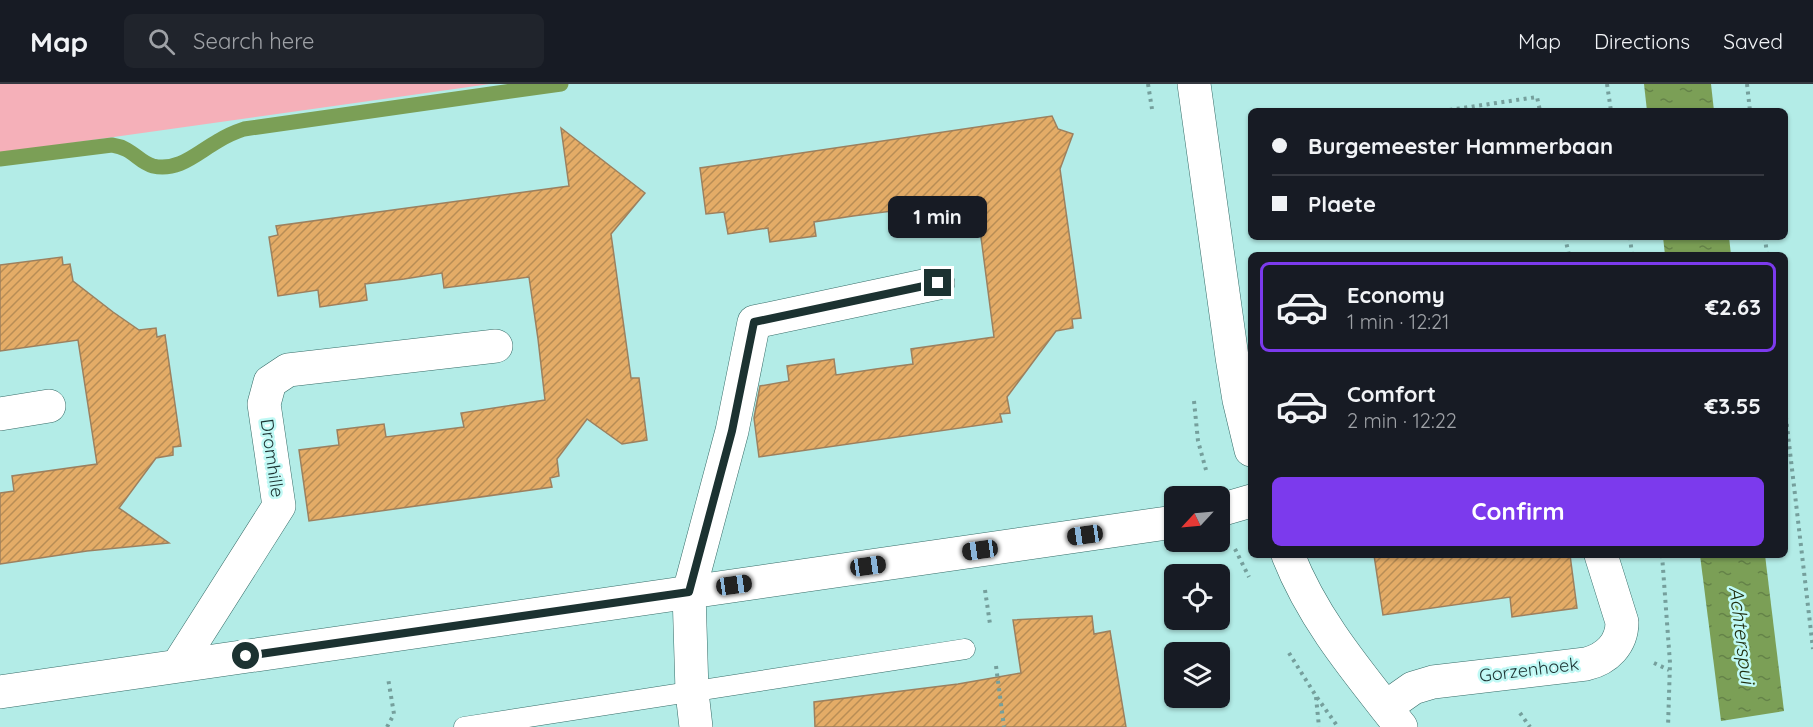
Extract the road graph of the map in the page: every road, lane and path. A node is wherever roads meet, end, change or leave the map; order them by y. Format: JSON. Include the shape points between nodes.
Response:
{"nodes":[{"id":1,"x":1194,"y":84,"type":"edge"},
{"id":2,"x":1607,"y":84,"type":"edge"},
{"id":3,"x":1747,"y":84,"type":"edge"},
{"id":4,"x":1462,"y":108,"type":"edge"},
{"id":5,"x":1539,"y":108,"type":"edge"},
{"id":6,"x":1611,"y":108,"type":"edge"},
{"id":7,"x":1750,"y":108,"type":"edge"},
{"id":8,"x":938,"y":283,"type":"dead end"},
{"id":9,"x":496,"y":346,"type":"dead end"},
{"id":10,"x":49,"y":406,"type":"dead end"},
{"id":11,"x":0,"y":414,"type":"edge"},
{"id":12,"x":1788,"y":435,"type":"edge"},
{"id":13,"x":1248,"y":438,"type":"edge"},
{"id":14,"x":1248,"y":502,"type":"edge"},
{"id":15,"x":1230,"y":507,"type":"edge"},
{"id":16,"x":1164,"y":523,"type":"edge"},
{"id":17,"x":980,"y":550,"type":"junction"},
{"id":18,"x":1289,"y":558,"type":"edge"},
{"id":19,"x":1602,"y":558,"type":"edge"},
{"id":20,"x":1662,"y":558,"type":"edge"},
{"id":21,"x":689,"y":592,"type":"junction"},
{"id":22,"x":380,"y":636,"type":"junction"},
{"id":23,"x":993,"y":645,"type":"junction"},
{"id":24,"x":965,"y":649,"type":"joint"},
{"id":25,"x":1813,"y":650,"type":"edge"},
{"id":26,"x":178,"y":666,"type":"junction"},
{"id":27,"x":0,"y":692,"type":"edge"},
{"id":28,"x":692,"y":692,"type":"junction"},
{"id":29,"x":1316,"y":696,"type":"dead end"},
{"id":30,"x":1394,"y":717,"type":"edge"},
{"id":31,"x":387,"y":727,"type":"edge"},
{"id":32,"x":464,"y":727,"type":"edge"},
{"id":33,"x":696,"y":727,"type":"edge"},
{"id":34,"x":1004,"y":727,"type":"edge"},
{"id":35,"x":1320,"y":727,"type":"edge"},
{"id":36,"x":1668,"y":727,"type":"edge"}],
"edges":[{"from":1,"to":13,"type":"street","via":[[1232,357]]},
{"from":2,"to":6,"type":"path"},
{"from":3,"to":7,"type":"path"},
{"from":4,"to":5,"type":"path","via":[[1537,97]]},
{"from":8,"to":21,"type":"street","via":[[754,322],[732,431]]},
{"from":9,"to":26,"type":"street","name":"Dromhille","via":[[288,370],[270,382],[264,404],[279,506]]},
{"from":10,"to":11,"type":"street"},
{"from":12,"to":25,"type":"path"},
{"from":14,"to":15,"type":"street"},
{"from":16,"to":17,"type":"street"},
{"from":17,"to":21,"type":"street"},
{"from":17,"to":23,"type":"path"},
{"from":18,"to":30,"type":"street","via":[[1320,620]]},
{"from":19,"to":30,"type":"street","name":"Gorzenhoek","via":[[1622,622],[1617,643],[1602,658],[1586,664],[1433,681],[1413,688]]},
{"from":20,"to":36,"type":"path","via":[[1670,663]]},
{"from":21,"to":22,"type":"street"},
{"from":21,"to":28,"type":"street"},
{"from":22,"to":26,"type":"street"},
{"from":22,"to":31,"type":"path","via":[[394,714]]},
{"from":23,"to":24,"type":"path"},
{"from":23,"to":34,"type":"path"},
{"from":24,"to":28,"type":"lane"},
{"from":26,"to":27,"type":"street"},
{"from":28,"to":32,"type":"lane"},
{"from":28,"to":33,"type":"street"},
{"from":29,"to":35,"type":"path"}]}
